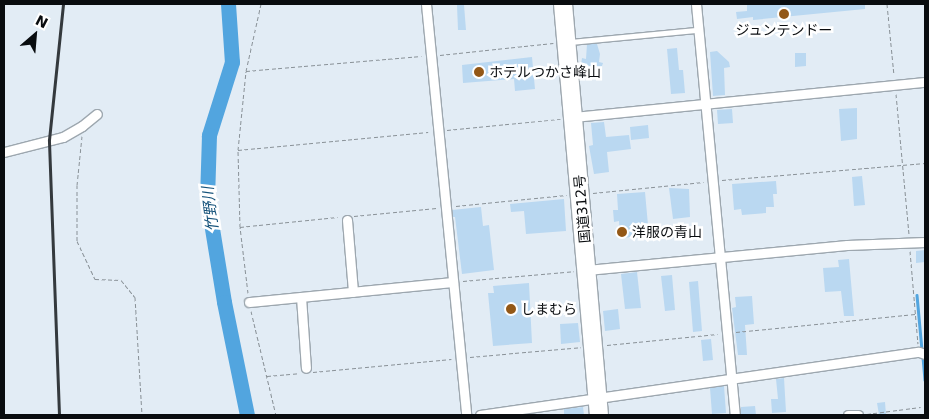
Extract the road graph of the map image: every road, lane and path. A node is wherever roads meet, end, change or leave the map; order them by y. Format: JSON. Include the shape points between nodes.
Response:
{"nodes":[{"id":1,"x":261,"y":4,"type":"edge"},
{"id":2,"x":426,"y":4,"type":"edge"},
{"id":3,"x":562,"y":4,"type":"edge"},
{"id":4,"x":696,"y":4,"type":"edge"},
{"id":5,"x":887,"y":4,"type":"edge"},
{"id":6,"x":698,"y":30,"type":"junction"},
{"id":7,"x":566,"y":42,"type":"junction"},
{"id":8,"x":431,"y":56,"type":"junction"},
{"id":9,"x":246,"y":71,"type":"junction"},
{"id":10,"x":925,"y":82,"type":"edge"},
{"id":11,"x":895,"y":85,"type":"junction"},
{"id":12,"x":705,"y":105,"type":"junction"},
{"id":13,"x":97,"y":114,"type":"dead end"},
{"id":14,"x":573,"y":118,"type":"junction"},
{"id":15,"x":82,"y":126,"type":"junction"},
{"id":16,"x":439,"y":131,"type":"junction"},
{"id":17,"x":238,"y":150,"type":"junction"},
{"id":18,"x":4,"y":152,"type":"edge"},
{"id":19,"x":925,"y":163,"type":"edge"},
{"id":20,"x":902,"y":166,"type":"junction"},
{"id":21,"x":713,"y":181,"type":"junction"},
{"id":22,"x":580,"y":194,"type":"junction"},
{"id":23,"x":446,"y":207,"type":"junction"},
{"id":24,"x":344,"y":218,"type":"junction"},
{"id":25,"x":240,"y":227,"type":"junction"},
{"id":26,"x":925,"y":242,"type":"edge"},
{"id":27,"x":910,"y":243,"type":"junction"},
{"id":28,"x":719,"y":258,"type":"junction"},
{"id":29,"x":587,"y":270,"type":"junction"},
{"id":30,"x":453,"y":282,"type":"junction"},
{"id":31,"x":354,"y":292,"type":"junction"},
{"id":32,"x":301,"y":297,"type":"junction"},
{"id":33,"x":249,"y":302,"type":"junction"},
{"id":34,"x":922,"y":353,"type":"edge"},
{"id":35,"x":306,"y":368,"type":"dead end"},
{"id":36,"x":733,"y":379,"type":"junction"},
{"id":37,"x":598,"y":407,"type":"edge"},
{"id":38,"x":921,"y":407,"type":"dead end"},
{"id":39,"x":142,"y":415,"type":"edge"},
{"id":40,"x":276,"y":415,"type":"edge"},
{"id":41,"x":466,"y":415,"type":"edge"},
{"id":42,"x":480,"y":415,"type":"edge"},
{"id":43,"x":735,"y":415,"type":"edge"},
{"id":44,"x":848,"y":415,"type":"edge"},
{"id":45,"x":858,"y":415,"type":"edge"}],
"edges":[{"from":1,"to":9,"type":"path"},
{"from":2,"to":8,"type":"street"},
{"from":3,"to":7,"type":"highway","name":"国道312号"},
{"from":4,"to":6,"type":"street"},
{"from":5,"to":11,"type":"path"},
{"from":6,"to":7,"type":"lane"},
{"from":6,"to":12,"type":"street"},
{"from":7,"to":8,"type":"path"},
{"from":7,"to":14,"type":"highway","name":"国道312号"},
{"from":8,"to":9,"type":"path"},
{"from":8,"to":16,"type":"street"},
{"from":9,"to":17,"type":"path"},
{"from":10,"to":11,"type":"street"},
{"from":11,"to":12,"type":"street"},
{"from":11,"to":20,"type":"path"},
{"from":12,"to":14,"type":"street"},
{"from":12,"to":21,"type":"street"},
{"from":13,"to":15,"type":"street"},
{"from":14,"to":16,"type":"path"},
{"from":14,"to":22,"type":"highway","name":"国道312号"},
{"from":15,"to":18,"type":"street","via":[[63,137]]},
{"from":15,"to":39,"type":"path","via":[[77,241],[95,279],[121,280],[135,297]]},
{"from":16,"to":17,"type":"path"},
{"from":16,"to":23,"type":"street"},
{"from":17,"to":25,"type":"path"},
{"from":19,"to":20,"type":"path"},
{"from":20,"to":21,"type":"path","via":[[893,164]]},
{"from":20,"to":27,"type":"path"},
{"from":21,"to":22,"type":"path"},
{"from":21,"to":28,"type":"street"},
{"from":22,"to":23,"type":"path"},
{"from":22,"to":29,"type":"highway","name":"国道312号"},
{"from":23,"to":24,"type":"path"},
{"from":23,"to":30,"type":"street"},
{"from":24,"to":25,"type":"path"},
{"from":24,"to":31,"type":"street"},
{"from":25,"to":33,"type":"path"},
{"from":26,"to":27,"type":"street"},
{"from":27,"to":28,"type":"street","via":[[847,245]]},
{"from":27,"to":34,"type":"path"},
{"from":28,"to":29,"type":"street"},
{"from":28,"to":36,"type":"street"},
{"from":29,"to":30,"type":"path"},
{"from":29,"to":37,"type":"highway","name":"国道312号"},
{"from":30,"to":31,"type":"street"},
{"from":30,"to":41,"type":"street"},
{"from":31,"to":32,"type":"street"},
{"from":32,"to":33,"type":"street"},
{"from":32,"to":35,"type":"street"},
{"from":33,"to":40,"type":"path"},
{"from":34,"to":36,"type":"street"},
{"from":36,"to":37,"type":"street"},
{"from":36,"to":43,"type":"street"},
{"from":37,"to":42,"type":"street"},
{"from":38,"to":45,"type":"path"},
{"from":44,"to":45,"type":"street"}]}
